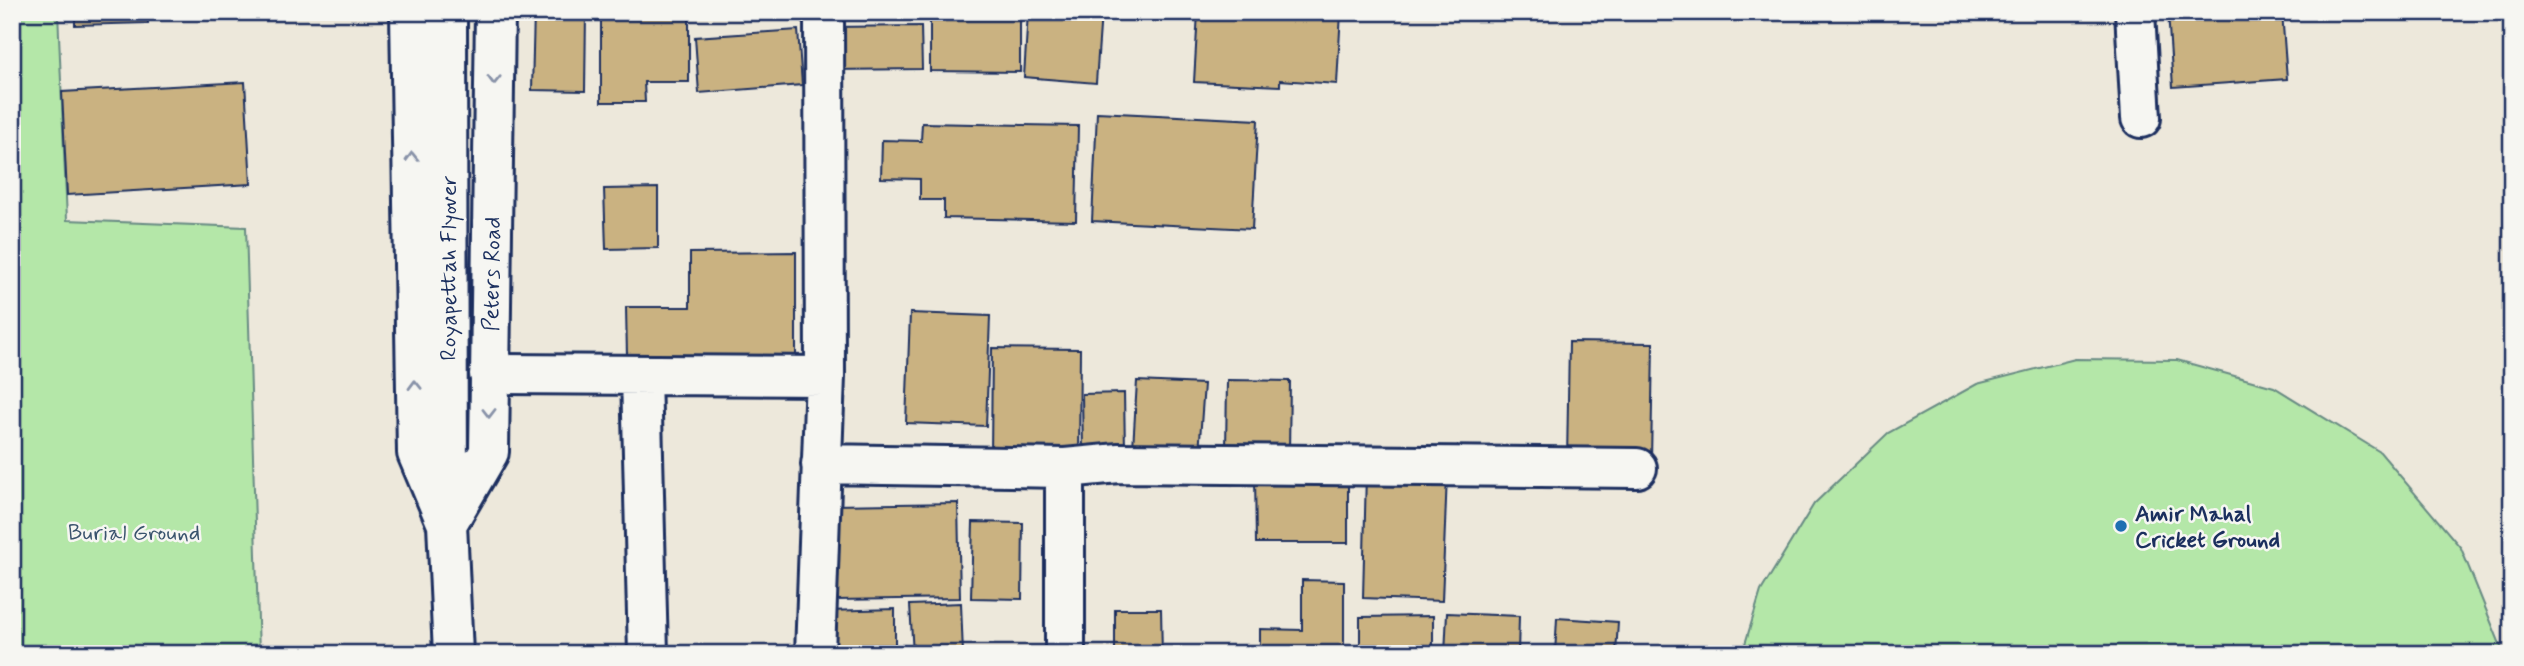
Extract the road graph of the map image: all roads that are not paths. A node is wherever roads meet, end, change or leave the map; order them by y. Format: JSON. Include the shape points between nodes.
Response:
{"nodes":[{"id":1,"x":410,"y":12,"type":"edge"},
{"id":2,"x":447,"y":12,"type":"edge"},
{"id":3,"x":495,"y":12,"type":"edge"},
{"id":4,"x":824,"y":12,"type":"edge"},
{"id":5,"x":2135,"y":12,"type":"edge"},
{"id":6,"x":2141,"y":118,"type":"dead end"},
{"id":7,"x":489,"y":374,"type":"junction"},
{"id":8,"x":641,"y":375,"type":"junction"},
{"id":9,"x":825,"y":376,"type":"junction"},
{"id":10,"x":821,"y":464,"type":"junction"},
{"id":11,"x":1065,"y":468,"type":"junction"},
{"id":12,"x":1637,"y":468,"type":"dead end"},
{"id":13,"x":447,"y":524,"type":"junction"},
{"id":14,"x":453,"y":654,"type":"edge"},
{"id":15,"x":648,"y":654,"type":"edge"},
{"id":16,"x":815,"y":654,"type":"edge"},
{"id":17,"x":1065,"y":654,"type":"edge"}],
"edges":[{"from":13,"to":1,"type":"street","one_way":true,"via":[[416,453]]},
{"from":2,"to":13,"type":"street","name":"Royapettah Flyover"},
{"from":3,"to":7,"type":"street","name":"Peters Road","one_way":true},
{"from":4,"to":9,"type":"street"},
{"from":5,"to":6,"type":"street"},
{"from":7,"to":8,"type":"street"},
{"from":7,"to":13,"type":"street","name":"Peters Road","one_way":true,"via":[[489,452]]},
{"from":8,"to":9,"type":"street"},
{"from":8,"to":15,"type":"street"},
{"from":9,"to":10,"type":"street"},
{"from":10,"to":11,"type":"street"},
{"from":10,"to":16,"type":"street"},
{"from":11,"to":12,"type":"street","via":[[1146,463]]},
{"from":11,"to":17,"type":"street"},
{"from":13,"to":14,"type":"street"}]}
